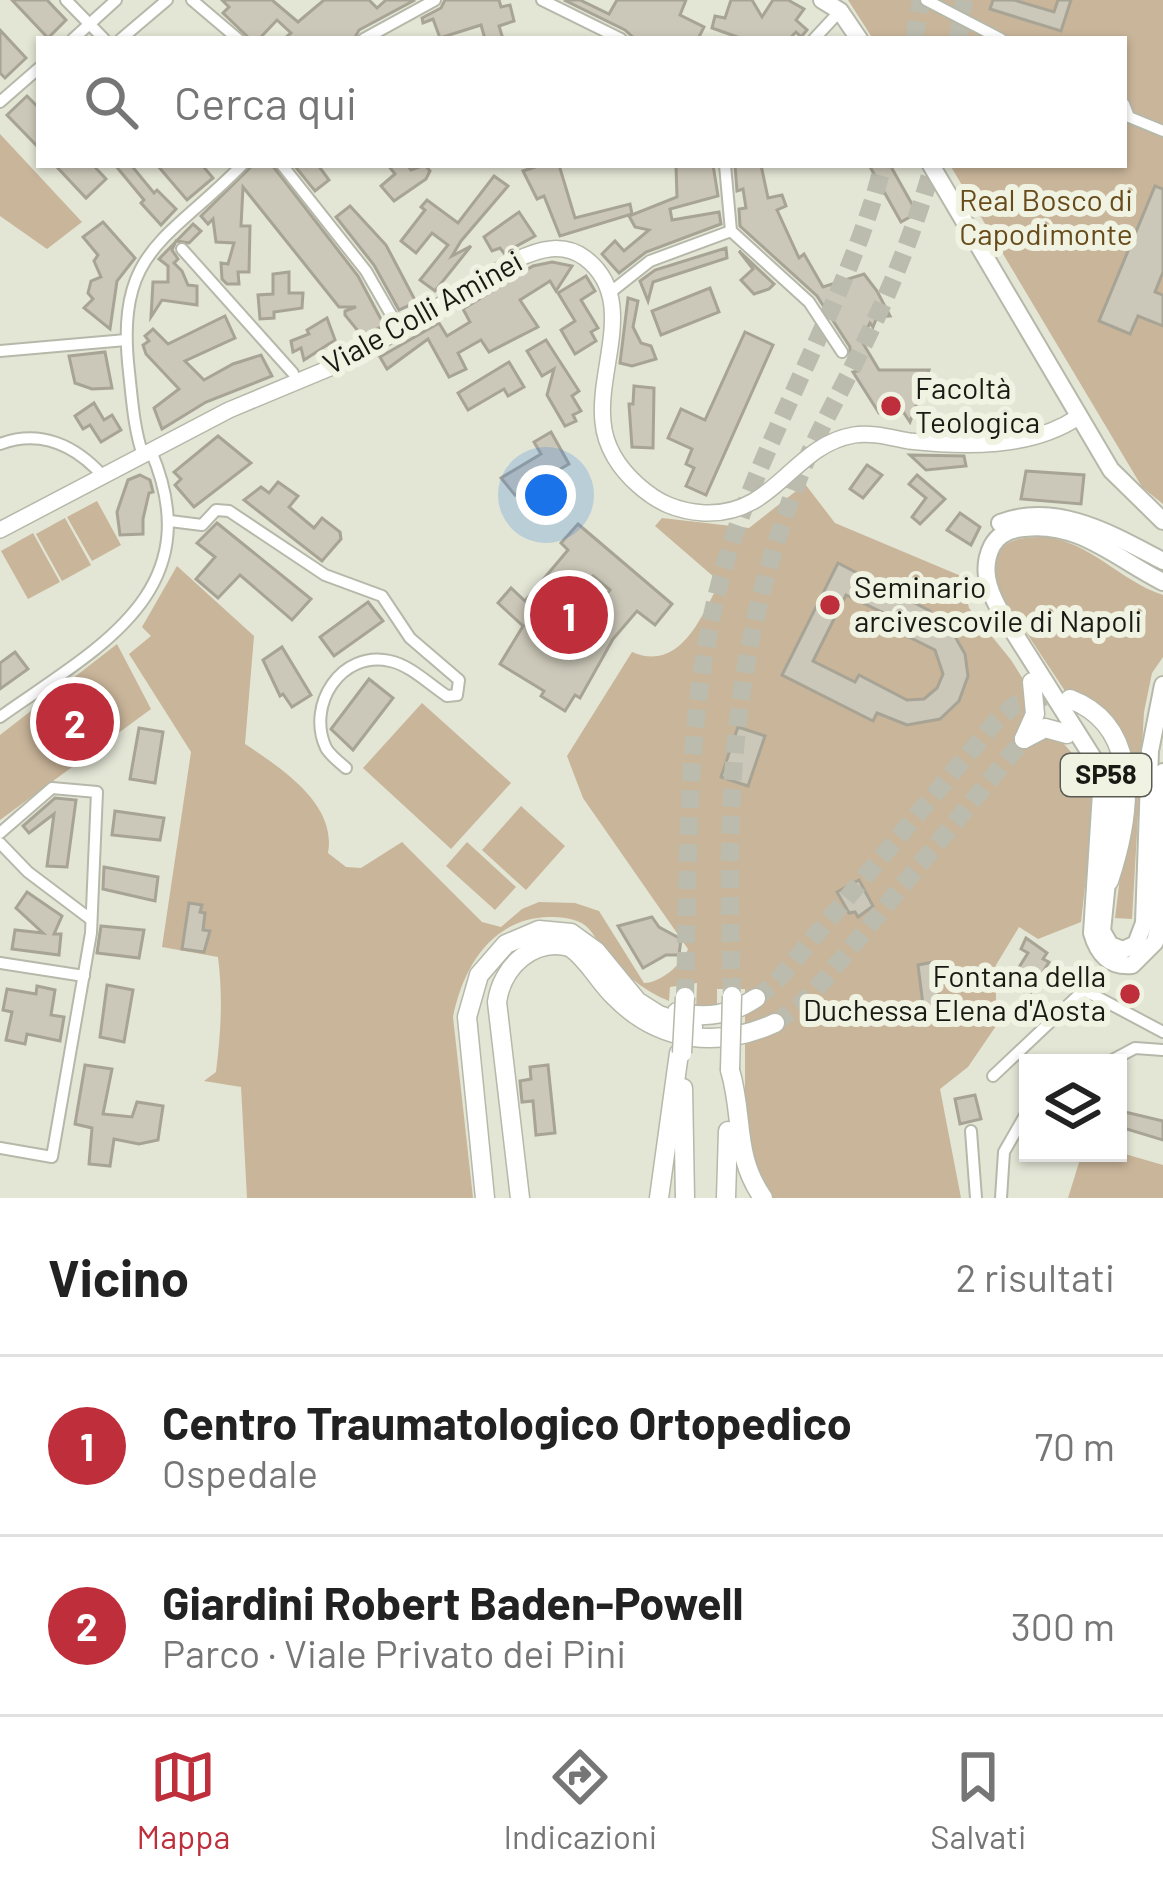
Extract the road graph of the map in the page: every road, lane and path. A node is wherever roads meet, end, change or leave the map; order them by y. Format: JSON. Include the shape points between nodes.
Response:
{"nodes":[{"id":1,"x":66,"y":0,"type":"edge"},
{"id":2,"x":116,"y":0,"type":"edge"},
{"id":3,"x":167,"y":0,"type":"edge"},
{"id":4,"x":192,"y":0,"type":"edge"},
{"id":5,"x":436,"y":0,"type":"edge"},
{"id":6,"x":542,"y":0,"type":"edge"},
{"id":7,"x":822,"y":0,"type":"edge"},
{"id":8,"x":926,"y":0,"type":"edge"},
{"id":9,"x":839,"y":11,"type":"junction"},
{"id":10,"x":90,"y":23,"type":"junction"},
{"id":11,"x":76,"y":36,"type":"edge"},
{"id":12,"x":101,"y":36,"type":"edge"},
{"id":13,"x":125,"y":36,"type":"edge"},
{"id":14,"x":234,"y":36,"type":"edge"},
{"id":15,"x":370,"y":36,"type":"edge"},
{"id":16,"x":615,"y":36,"type":"edge"},
{"id":17,"x":817,"y":36,"type":"edge"},
{"id":18,"x":858,"y":36,"type":"edge"},
{"id":19,"x":995,"y":36,"type":"edge"},
{"id":20,"x":36,"y":71,"type":"edge"},
{"id":21,"x":0,"y":102,"type":"edge"},
{"id":22,"x":1127,"y":112,"type":"edge"},
{"id":23,"x":1163,"y":131,"type":"edge"},
{"id":24,"x":222,"y":168,"type":"edge"},
{"id":25,"x":239,"y":168,"type":"edge"},
{"id":26,"x":284,"y":168,"type":"edge"},
{"id":27,"x":725,"y":168,"type":"edge"},
{"id":28,"x":933,"y":168,"type":"edge"},
{"id":29,"x":230,"y":177,"type":"junction"},
{"id":30,"x":730,"y":231,"type":"junction"},
{"id":31,"x":182,"y":249,"type":"dead end"},
{"id":32,"x":612,"y":292,"type":"junction"},
{"id":33,"x":397,"y":325,"type":"dead end"},
{"id":34,"x":126,"y":340,"type":"junction"},
{"id":35,"x":0,"y":350,"type":"edge"},
{"id":36,"x":842,"y":352,"type":"dead end"},
{"id":37,"x":293,"y":373,"type":"dead end"},
{"id":38,"x":1078,"y":417,"type":"junction"},
{"id":39,"x":0,"y":444,"type":"edge"},
{"id":40,"x":147,"y":453,"type":"junction"},
{"id":41,"x":103,"y":476,"type":"junction"},
{"id":42,"x":170,"y":521,"type":"junction"},
{"id":43,"x":1163,"y":521,"type":"edge"},
{"id":44,"x":0,"y":530,"type":"edge"},
{"id":45,"x":1163,"y":560,"type":"edge"},
{"id":46,"x":1163,"y":582,"type":"edge"},
{"id":47,"x":1032,"y":682,"type":"junction"},
{"id":48,"x":1161,"y":690,"type":"edge"},
{"id":49,"x":1070,"y":699,"type":"dead end"},
{"id":50,"x":0,"y":717,"type":"edge"},
{"id":51,"x":1067,"y":734,"type":"junction"},
{"id":52,"x":346,"y":769,"type":"dead end"},
{"id":53,"x":1163,"y":772,"type":"edge"},
{"id":54,"x":0,"y":832,"type":"edge"},
{"id":55,"x":0,"y":843,"type":"edge"},
{"id":56,"x":1109,"y":881,"type":"junction"},
{"id":57,"x":91,"y":921,"type":"junction"},
{"id":58,"x":0,"y":963,"type":"edge"},
{"id":59,"x":604,"y":963,"type":"junction"},
{"id":60,"x":84,"y":976,"type":"junction"},
{"id":61,"x":732,"y":996,"type":"tunnel mouth"},
{"id":62,"x":686,"y":997,"type":"tunnel mouth"},
{"id":63,"x":756,"y":998,"type":"tunnel mouth"},
{"id":64,"x":775,"y":1023,"type":"tunnel mouth"},
{"id":65,"x":1163,"y":1032,"type":"edge"},
{"id":66,"x":740,"y":1033,"type":"junction"},
{"id":67,"x":1163,"y":1049,"type":"edge"},
{"id":68,"x":680,"y":1053,"type":"junction"},
{"id":69,"x":1124,"y":1054,"type":"edge"},
{"id":70,"x":730,"y":1070,"type":"junction"},
{"id":71,"x":993,"y":1076,"type":"dead end"},
{"id":72,"x":1019,"y":1126,"type":"edge"},
{"id":73,"x":971,"y":1131,"type":"dead end"},
{"id":74,"x":0,"y":1148,"type":"edge"},
{"id":75,"x":485,"y":1198,"type":"edge"},
{"id":76,"x":516,"y":1198,"type":"edge"},
{"id":77,"x":659,"y":1198,"type":"edge"},
{"id":78,"x":680,"y":1198,"type":"edge"},
{"id":79,"x":726,"y":1198,"type":"edge"},
{"id":80,"x":763,"y":1198,"type":"edge"},
{"id":81,"x":976,"y":1198,"type":"edge"},
{"id":82,"x":1001,"y":1198,"type":"edge"}],
"edges":[{"from":1,"to":10,"type":"street"},
{"from":2,"to":10,"type":"street"},
{"from":3,"to":13,"type":"street"},
{"from":4,"to":14,"type":"street"},
{"from":5,"to":15,"type":"street"},
{"from":6,"to":16,"type":"street"},
{"from":7,"to":9,"type":"main road"},
{"from":8,"to":19,"type":"street"},
{"from":9,"to":17,"type":"street"},
{"from":9,"to":18,"type":"main road"},
{"from":10,"to":11,"type":"street"},
{"from":10,"to":12,"type":"street"},
{"from":20,"to":21,"type":"street"},
{"from":22,"to":23,"type":"street"},
{"from":24,"to":29,"type":"street"},
{"from":25,"to":29,"type":"street"},
{"from":26,"to":33,"type":"street","via":[[366,271]]},
{"from":27,"to":30,"type":"street"},
{"from":28,"to":38,"type":"main road"},
{"from":29,"to":34,"type":"street","via":[[140,269]]},
{"from":30,"to":32,"type":"street","via":[[650,261]]},
{"from":30,"to":36,"type":"street","via":[[809,302]]},
{"from":31,"to":37,"type":"street"},
{"from":32,"to":38,"type":"main road","via":[[604,429],[624,470],[677,510],[724,512],[754,503],[819,448],[857,434],[1013,441]]},
{"from":32,"to":40,"type":"main road","name":"Viale Colli Aminei","via":[[574,251],[546,248],[350,360]]},
{"from":34,"to":35,"type":"street"},
{"from":34,"to":40,"type":"street"},
{"from":38,"to":43,"type":"main road","via":[[1124,487]]},
{"from":39,"to":41,"type":"street","via":[[57,441]]},
{"from":40,"to":41,"type":"main road","name":"Viale Colli Aminei"},
{"from":40,"to":42,"type":"street"},
{"from":41,"to":44,"type":"main road","name":"Viale Colli Aminei"},
{"from":42,"to":50,"type":"street","via":[[157,575],[134,616]]},
{"from":42,"to":52,"type":"street","via":[[202,525],[224,509],[310,566],[374,591],[410,638],[459,680],[457,694],[446,697],[386,660],[344,670],[320,716],[327,749]]},
{"from":45,"to":47,"type":"main road","number":"SP58","via":[[1053,516],[995,526],[979,549],[978,588]]},
{"from":46,"to":56,"type":"main road","number":"SP58","via":[[1087,538],[1041,527],[1000,536],[986,568],[999,609],[1106,776],[1114,813]]},
{"from":47,"to":51,"type":"main road","number":"SP58"},
{"from":47,"to":51,"type":"highway","via":[[1035,714],[1024,739],[1045,728]]},
{"from":48,"to":56,"type":"main road","number":"SP58","via":[[1150,751],[1144,923],[1130,949],[1105,940]]},
{"from":49,"to":56,"type":"highway","via":[[1108,728],[1125,773],[1126,824]]},
{"from":51,"to":53,"type":"main road","number":"SP58","via":[[1100,788],[1092,933],[1106,959],[1120,966],[1145,956],[1159,925]]},
{"from":54,"to":57,"type":"street","via":[[52,788],[98,792]]},
{"from":55,"to":57,"type":"street"},
{"from":57,"to":60,"type":"street"},
{"from":58,"to":60,"type":"street"},
{"from":59,"to":63,"type":"highway","via":[[651,1001],[682,1014],[722,1014]]},
{"from":59,"to":66,"type":"highway","via":[[658,1015]]},
{"from":59,"to":75,"type":"highway","via":[[580,937],[551,929],[506,944],[479,975],[467,1033]]},
{"from":60,"to":74,"type":"street","via":[[52,1157]]},
{"from":61,"to":70,"type":"highway","bridge":true},
{"from":62,"to":68,"type":"highway","bridge":true},
{"from":64,"to":66,"type":"highway"},
{"from":65,"to":71,"type":"street","via":[[1084,989]]},
{"from":66,"to":76,"type":"highway","via":[[668,1033],[622,1004],[576,951],[535,949],[510,970],[497,1002]]},
{"from":67,"to":69,"type":"street"},
{"from":68,"to":77,"type":"highway"},
{"from":68,"to":78,"type":"highway"},
{"from":70,"to":79,"type":"highway"},
{"from":70,"to":80,"type":"highway","via":[[742,1156]]},
{"from":72,"to":82,"type":"street","via":[[1004,1152]]},
{"from":73,"to":81,"type":"street"}]}
